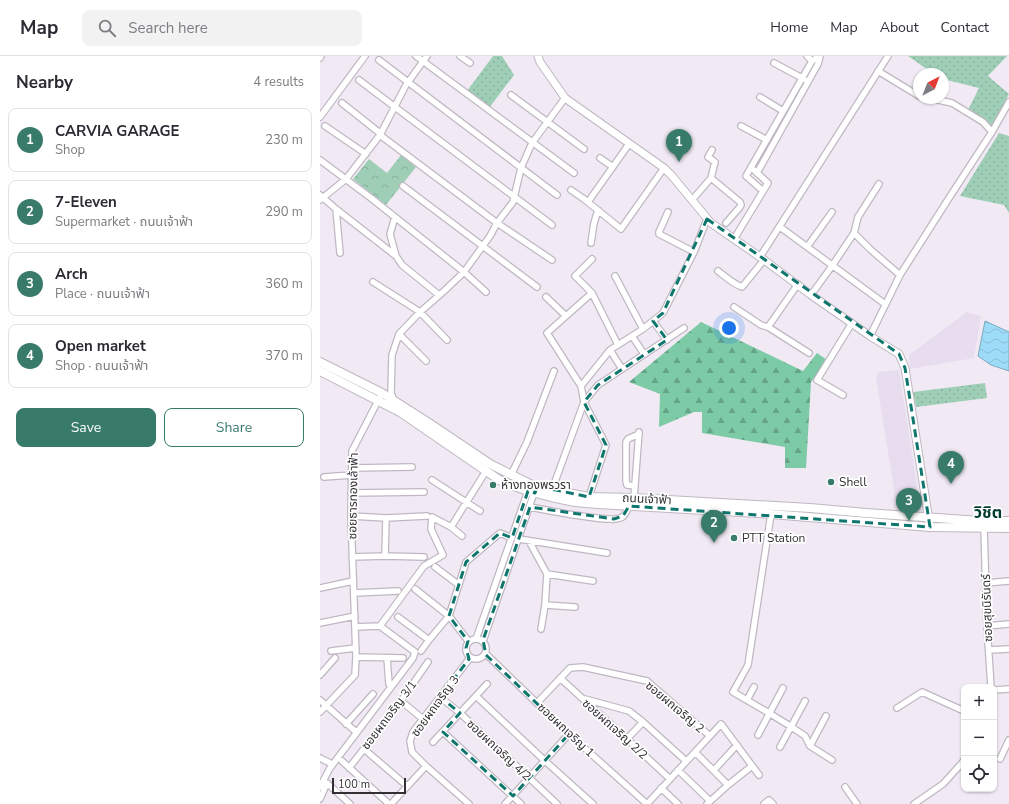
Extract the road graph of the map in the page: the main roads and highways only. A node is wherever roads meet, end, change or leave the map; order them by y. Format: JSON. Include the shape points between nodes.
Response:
{"nodes":[{"id":1,"x":320,"y":362,"type":"edge"},
{"id":2,"x":320,"y":371,"type":"edge"},
{"id":3,"x":380,"y":397,"type":"junction"},
{"id":4,"x":532,"y":489,"type":"junction"},
{"id":5,"x":1009,"y":521,"type":"edge"},
{"id":6,"x":1009,"y":528,"type":"edge"}],
"edges":[{"from":1,"to":3,"type":"main road","name":"ถนนเจ้าฟ้า"},
{"from":2,"to":3,"type":"main road","name":"ถนนเจ้าฟ้า"},
{"from":3,"to":4,"type":"main road","name":"ถนนเจ้าฟ้า","via":[[394,401]]},
{"from":3,"to":4,"type":"main road","name":"ถนนเจ้าฟ้า","via":[[486,472],[501,480]]},
{"from":4,"to":5,"type":"main road","name":"ถนนเจ้าฟ้า","via":[[589,497]]},
{"from":4,"to":6,"type":"main road","name":"ถนนเจ้าฟ้า","via":[[575,502],[930,527]]}]}
